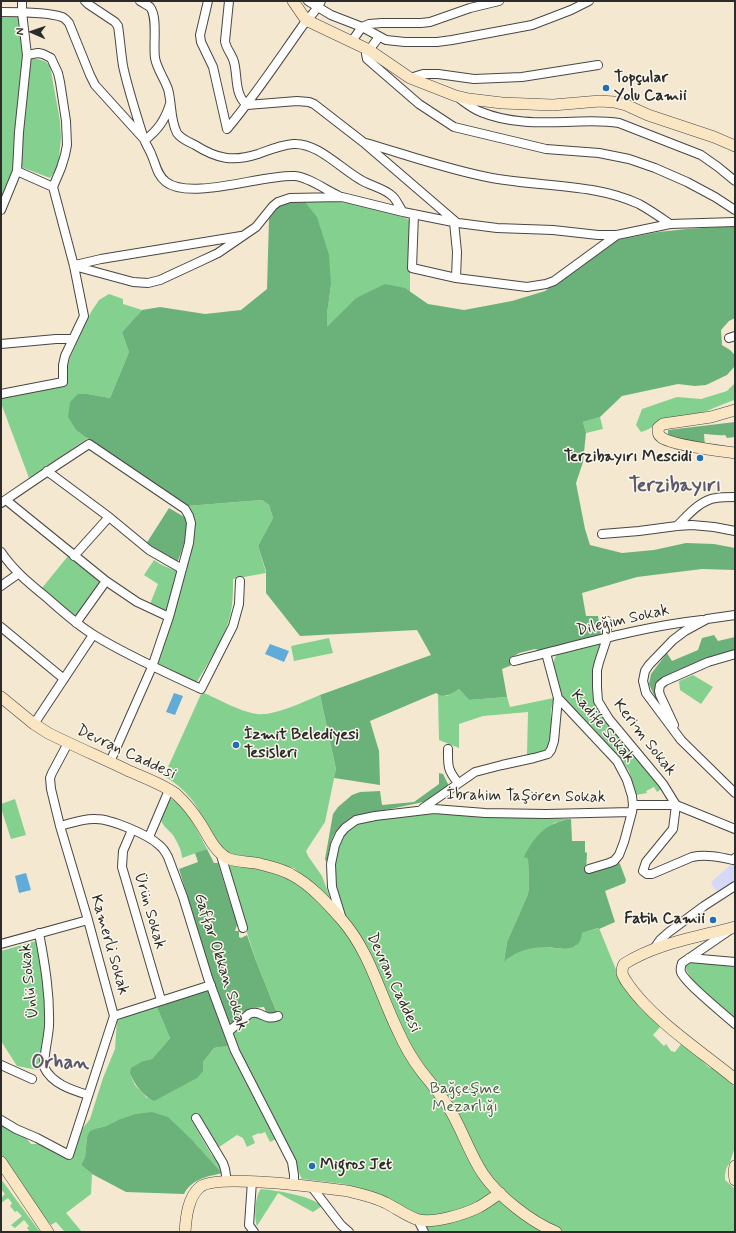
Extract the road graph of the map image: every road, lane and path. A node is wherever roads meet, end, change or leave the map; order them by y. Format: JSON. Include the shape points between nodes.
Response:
{"nodes":[{"id":1,"x":22,"y":1,"type":"edge"},
{"id":2,"x":85,"y":1,"type":"edge"},
{"id":3,"x":140,"y":1,"type":"edge"},
{"id":4,"x":208,"y":1,"type":"edge"},
{"id":5,"x":230,"y":1,"type":"edge"},
{"id":6,"x":293,"y":1,"type":"edge"},
{"id":7,"x":308,"y":1,"type":"edge"},
{"id":8,"x":499,"y":1,"type":"edge"},
{"id":9,"x":589,"y":1,"type":"edge"},
{"id":10,"x":319,"y":4,"type":"edge"},
{"id":11,"x":1,"y":12,"type":"edge"},
{"id":12,"x":22,"y":12,"type":"junction"},
{"id":13,"x":306,"y":20,"type":"junction"},
{"id":14,"x":362,"y":27,"type":"junction"},
{"id":15,"x":379,"y":37,"type":"junction"},
{"id":16,"x":352,"y":42,"type":"junction"},
{"id":17,"x":369,"y":50,"type":"junction"},
{"id":18,"x":27,"y":55,"type":"junction"},
{"id":19,"x":598,"y":66,"type":"dead end"},
{"id":20,"x":410,"y":78,"type":"junction"},
{"id":21,"x":456,"y":96,"type":"junction"},
{"id":22,"x":170,"y":102,"type":"junction"},
{"id":23,"x":247,"y":104,"type":"junction"},
{"id":24,"x":145,"y":140,"type":"junction"},
{"id":25,"x":363,"y":142,"type":"junction"},
{"id":26,"x":735,"y":146,"type":"edge"},
{"id":27,"x":17,"y":171,"type":"junction"},
{"id":28,"x":735,"y":181,"type":"edge"},
{"id":29,"x":53,"y":187,"type":"junction"},
{"id":30,"x":342,"y":197,"type":"junction"},
{"id":31,"x":1,"y":210,"type":"edge"},
{"id":32,"x":735,"y":210,"type":"edge"},
{"id":33,"x":403,"y":212,"type":"junction"},
{"id":34,"x":414,"y":214,"type":"junction"},
{"id":35,"x":735,"y":222,"type":"edge"},
{"id":36,"x":456,"y":223,"type":"junction"},
{"id":37,"x":670,"y":224,"type":"junction"},
{"id":38,"x":245,"y":235,"type":"junction"},
{"id":39,"x":617,"y":235,"type":"junction"},
{"id":40,"x":74,"y":266,"type":"junction"},
{"id":41,"x":456,"y":278,"type":"junction"},
{"id":42,"x":72,"y":339,"type":"junction"},
{"id":43,"x":1,"y":344,"type":"edge"},
{"id":44,"x":1,"y":394,"type":"edge"},
{"id":45,"x":735,"y":410,"type":"edge"},
{"id":46,"x":721,"y":414,"type":"junction"},
{"id":47,"x":735,"y":416,"type":"edge"},
{"id":48,"x":735,"y":453,"type":"edge"},
{"id":49,"x":47,"y":471,"type":"junction"},
{"id":50,"x":735,"y":497,"type":"edge"},
{"id":51,"x":3,"y":502,"type":"edge"},
{"id":52,"x":108,"y":517,"type":"junction"},
{"id":53,"x":677,"y":526,"type":"junction"},
{"id":54,"x":735,"y":531,"type":"edge"},
{"id":55,"x":602,"y":534,"type":"dead end"},
{"id":56,"x":1,"y":552,"type":"edge"},
{"id":57,"x":74,"y":556,"type":"junction"},
{"id":58,"x":182,"y":569,"type":"junction"},
{"id":59,"x":18,"y":574,"type":"junction"},
{"id":60,"x":240,"y":580,"type":"dead end"},
{"id":61,"x":106,"y":581,"type":"junction"},
{"id":62,"x":1,"y":586,"type":"edge"},
{"id":63,"x":735,"y":615,"type":"edge"},
{"id":64,"x":169,"y":617,"type":"junction"},
{"id":65,"x":707,"y":619,"type":"junction"},
{"id":66,"x":607,"y":621,"type":"dead end"},
{"id":67,"x":76,"y":623,"type":"junction"},
{"id":68,"x":1,"y":627,"type":"edge"},
{"id":69,"x":93,"y":635,"type":"junction"},
{"id":70,"x":607,"y":638,"type":"junction"},
{"id":71,"x":546,"y":653,"type":"junction"},
{"id":72,"x":735,"y":654,"type":"edge"},
{"id":73,"x":514,"y":661,"type":"dead end"},
{"id":74,"x":152,"y":667,"type":"junction"},
{"id":75,"x":64,"y":678,"type":"junction"},
{"id":76,"x":1,"y":697,"type":"edge"},
{"id":77,"x":558,"y":698,"type":"junction"},
{"id":78,"x":34,"y":724,"type":"junction"},
{"id":79,"x":681,"y":740,"type":"junction"},
{"id":80,"x":68,"y":743,"type":"junction"},
{"id":81,"x":448,"y":748,"type":"dead end"},
{"id":82,"x":110,"y":762,"type":"junction"},
{"id":83,"x":458,"y":783,"type":"junction"},
{"id":84,"x":169,"y":790,"type":"junction"},
{"id":85,"x":735,"y":793,"type":"edge"},
{"id":86,"x":676,"y":805,"type":"junction"},
{"id":87,"x":632,"y":808,"type":"junction"},
{"id":88,"x":420,"y":810,"type":"junction"},
{"id":89,"x":60,"y":826,"type":"junction"},
{"id":90,"x":735,"y":829,"type":"edge"},
{"id":91,"x":132,"y":830,"type":"junction"},
{"id":92,"x":149,"y":838,"type":"junction"},
{"id":93,"x":220,"y":852,"type":"junction"},
{"id":94,"x":735,"y":858,"type":"edge"},
{"id":95,"x":589,"y":869,"type":"dead end"},
{"id":96,"x":735,"y":886,"type":"edge"},
{"id":97,"x":88,"y":920,"type":"junction"},
{"id":98,"x":343,"y":921,"type":"junction"},
{"id":99,"x":735,"y":927,"type":"edge"},
{"id":100,"x":243,"y":928,"type":"dead end"},
{"id":101,"x":39,"y":933,"type":"junction"},
{"id":102,"x":1,"y":944,"type":"edge"},
{"id":103,"x":653,"y":950,"type":"junction"},
{"id":104,"x":689,"y":958,"type":"junction"},
{"id":105,"x":735,"y":962,"type":"edge"},
{"id":106,"x":211,"y":985,"type":"junction"},
{"id":107,"x":161,"y":1000,"type":"junction"},
{"id":108,"x":114,"y":1016,"type":"junction"},
{"id":109,"x":278,"y":1016,"type":"dead end"},
{"id":110,"x":735,"y":1024,"type":"edge"},
{"id":111,"x":228,"y":1032,"type":"junction"},
{"id":112,"x":1,"y":1066,"type":"edge"},
{"id":113,"x":32,"y":1079,"type":"dead end"},
{"id":114,"x":735,"y":1079,"type":"edge"},
{"id":115,"x":88,"y":1095,"type":"junction"},
{"id":116,"x":196,"y":1118,"type":"dead end"},
{"id":117,"x":1,"y":1120,"type":"edge"},
{"id":118,"x":1,"y":1162,"type":"edge"},
{"id":119,"x":735,"y":1166,"type":"edge"},
{"id":120,"x":735,"y":1180,"type":"edge"},
{"id":121,"x":252,"y":1181,"type":"junction"},
{"id":122,"x":228,"y":1182,"type":"junction"},
{"id":123,"x":294,"y":1185,"type":"junction"},
{"id":124,"x":310,"y":1186,"type":"junction"},
{"id":125,"x":500,"y":1193,"type":"junction"},
{"id":126,"x":418,"y":1220,"type":"junction"},
{"id":127,"x":341,"y":1225,"type":"junction"},
{"id":128,"x":250,"y":1230,"type":"edge"},
{"id":129,"x":48,"y":1232,"type":"edge"},
{"id":130,"x":185,"y":1232,"type":"edge"},
{"id":131,"x":336,"y":1232,"type":"edge"},
{"id":132,"x":349,"y":1232,"type":"edge"},
{"id":133,"x":424,"y":1232,"type":"edge"},
{"id":134,"x":556,"y":1232,"type":"edge"}],
"edges":[{"from":1,"to":12,"type":"street"},
{"from":2,"to":24,"type":"street","via":[[118,26],[123,65]]},
{"from":3,"to":22,"type":"street","via":[[150,7],[154,17],[155,58]]},
{"from":4,"to":23,"type":"street","via":[[200,35],[201,42],[212,67],[227,129]]},
{"from":5,"to":23,"type":"street","via":[[226,46],[235,65],[240,96]]},
{"from":6,"to":13,"type":"main road"},
{"from":7,"to":10,"type":"street"},
{"from":8,"to":14,"type":"street","via":[[430,22],[375,23]]},
{"from":9,"to":15,"type":"street","via":[[532,25],[474,36],[438,42],[392,41]]},
{"from":10,"to":13,"type":"street"},
{"from":10,"to":14,"type":"street","via":[[331,15]]},
{"from":11,"to":12,"type":"street"},
{"from":12,"to":18,"type":"street"},
{"from":12,"to":24,"type":"street","via":[[66,19],[95,85]]},
{"from":13,"to":16,"type":"main road"},
{"from":13,"to":23,"type":"street"},
{"from":14,"to":15,"type":"street"},
{"from":14,"to":16,"type":"street"},
{"from":15,"to":17,"type":"street"},
{"from":16,"to":17,"type":"main road"},
{"from":17,"to":20,"type":"main road"},
{"from":17,"to":32,"type":"street","via":[[367,59],[419,104],[454,127],[546,149],[599,153],[629,159],[687,182]]},
{"from":18,"to":27,"type":"street"},
{"from":18,"to":29,"type":"street","via":[[38,53],[48,56],[55,65],[60,82],[67,145]]},
{"from":19,"to":20,"type":"street","via":[[522,77],[474,79],[423,74]]},
{"from":20,"to":21,"type":"main road"},
{"from":21,"to":26,"type":"main road","via":[[502,103],[553,105],[614,102]]},
{"from":21,"to":28,"type":"street","via":[[482,112],[512,121],[619,123],[700,156]]},
{"from":22,"to":24,"type":"street","via":[[161,124]]},
{"from":22,"to":33,"type":"street","via":[[178,134],[205,152],[233,159],[280,146],[301,144],[322,153],[362,181],[392,195]]},
{"from":23,"to":25,"type":"street","via":[[309,102],[326,112]]},
{"from":24,"to":30,"type":"street","via":[[160,176],[176,186],[205,189],[297,176]]},
{"from":25,"to":36,"type":"street"},
{"from":25,"to":37,"type":"street","via":[[474,174],[603,193],[638,204]]},
{"from":27,"to":29,"type":"street"},
{"from":27,"to":31,"type":"street"},
{"from":29,"to":40,"type":"street"},
{"from":30,"to":33,"type":"street"},
{"from":30,"to":38,"type":"street","via":[[285,199],[273,206],[261,222]]},
{"from":33,"to":34,"type":"street"},
{"from":34,"to":36,"type":"street"},
{"from":34,"to":41,"type":"street","via":[[412,268]]},
{"from":35,"to":37,"type":"street"},
{"from":36,"to":39,"type":"street"},
{"from":36,"to":41,"type":"street"},
{"from":37,"to":39,"type":"street"},
{"from":38,"to":40,"type":"street","via":[[101,259]]},
{"from":38,"to":40,"type":"street","via":[[202,262],[148,283],[125,280]]},
{"from":39,"to":41,"type":"street","via":[[554,281],[546,284],[527,287]]},
{"from":40,"to":42,"type":"street","via":[[84,316]]},
{"from":42,"to":43,"type":"street"},
{"from":42,"to":44,"type":"street","via":[[63,360],[63,382]]},
{"from":45,"to":46,"type":"main road"},
{"from":46,"to":47,"type":"street"},
{"from":46,"to":48,"type":"main road","via":[[663,424],[658,428],[659,436],[666,440]]},
{"from":49,"to":51,"type":"street"},
{"from":49,"to":52,"type":"street"},
{"from":49,"to":58,"type":"street","via":[[89,444],[184,510],[189,516],[191,530]]},
{"from":50,"to":53,"type":"street","via":[[716,498],[705,502]]},
{"from":51,"to":57,"type":"street"},
{"from":52,"to":57,"type":"street"},
{"from":52,"to":58,"type":"street","via":[[149,550]]},
{"from":53,"to":54,"type":"street","via":[[702,526]]},
{"from":53,"to":55,"type":"street"},
{"from":56,"to":59,"type":"street"},
{"from":57,"to":61,"type":"street"},
{"from":58,"to":64,"type":"street"},
{"from":59,"to":62,"type":"street"},
{"from":59,"to":67,"type":"street"},
{"from":60,"to":74,"type":"street","via":[[239,604],[234,626],[201,689]]},
{"from":61,"to":64,"type":"street","via":[[137,602]]},
{"from":61,"to":67,"type":"street"},
{"from":63,"to":65,"type":"street","name":"Dileğim Sokak"},
{"from":64,"to":74,"type":"street"},
{"from":65,"to":70,"type":"street","name":"Dileğim Sokak","via":[[675,623]]},
{"from":65,"to":79,"type":"street","via":[[678,635],[649,665],[643,675],[646,693]]},
{"from":66,"to":70,"type":"street","name":"Kerim Sokak"},
{"from":67,"to":69,"type":"street"},
{"from":68,"to":75,"type":"street"},
{"from":69,"to":74,"type":"street"},
{"from":69,"to":75,"type":"street"},
{"from":70,"to":71,"type":"street","name":"Dileğim Sokak"},
{"from":70,"to":86,"type":"street","name":"Kerim Sokak","via":[[597,670],[598,701],[609,719],[663,784]]},
{"from":71,"to":73,"type":"street","name":"Dileğim Sokak"},
{"from":71,"to":77,"type":"street","name":"Kadife Sokak"},
{"from":72,"to":79,"type":"street","via":[[708,662],[660,685],[660,695]]},
{"from":74,"to":82,"type":"street"},
{"from":75,"to":78,"type":"street"},
{"from":76,"to":78,"type":"main road","name":"Devran Caddesi"},
{"from":77,"to":83,"type":"street","via":[[554,741],[548,754],[482,770]]},
{"from":77,"to":87,"type":"street","name":"Kadife Sokak","via":[[617,761],[627,780]]},
{"from":78,"to":80,"type":"main road","name":"Devran Caddesi"},
{"from":79,"to":85,"type":"street"},
{"from":80,"to":82,"type":"main road","name":"Devran Caddesi"},
{"from":80,"to":89,"type":"street","name":"Kamerli Sokak","via":[[50,778]]},
{"from":81,"to":83,"type":"street","via":[[449,770]]},
{"from":82,"to":84,"type":"main road","name":"Devran Caddesi"},
{"from":83,"to":88,"type":"street"},
{"from":84,"to":92,"type":"street"},
{"from":84,"to":93,"type":"main road","name":"Devran Caddesi","via":[[188,806]]},
{"from":86,"to":87,"type":"street","name":"İbrahim Taşören Sokak"},
{"from":86,"to":90,"type":"street"},
{"from":86,"to":94,"type":"street","via":[[673,829],[646,862],[643,872],[652,874],[697,856],[733,860]]},
{"from":87,"to":88,"type":"street","name":"İbrahim Taşören Sokak","via":[[546,814]]},
{"from":87,"to":95,"type":"street","name":"Kadife Sokak","via":[[619,854],[614,861]]},
{"from":88,"to":98,"type":"street","name":"İbrahim Taşören Sokak","via":[[361,818],[351,823],[340,834],[335,845],[331,876]]},
{"from":89,"to":91,"type":"street","name":"Gaffar Okkan Sokak","via":[[95,818]]},
{"from":89,"to":97,"type":"street","name":"Kamerli Sokak"},
{"from":91,"to":92,"type":"street","name":"Gaffar Okkan Sokak"},
{"from":91,"to":107,"type":"street","name":"Ürün Sokak","via":[[123,851],[122,867]]},
{"from":92,"to":106,"type":"street","name":"Gaffar Okkan Sokak","via":[[162,847],[168,858]]},
{"from":93,"to":98,"type":"main road","name":"Devran Caddesi","via":[[233,860],[257,863],[292,874],[311,888]]},
{"from":93,"to":100,"type":"street"},
{"from":96,"to":103,"type":"street","via":[[669,932]]},
{"from":97,"to":101,"type":"street"},
{"from":97,"to":108,"type":"street","name":"Kamerli Sokak"},
{"from":98,"to":125,"type":"main road","name":"Devran Caddesi","via":[[368,960],[406,1047],[449,1107],[483,1174]]},
{"from":99,"to":103,"type":"main road"},
{"from":99,"to":104,"type":"street"},
{"from":101,"to":102,"type":"street"},
{"from":101,"to":115,"type":"street","name":"Ünlü Sokak","via":[[49,995],[49,1029],[44,1067],[57,1082],[73,1091]]},
{"from":103,"to":114,"type":"main road","via":[[624,964],[623,976],[637,995],[662,1020]]},
{"from":104,"to":105,"type":"street"},
{"from":104,"to":110,"type":"street","via":[[681,966],[683,976]]},
{"from":106,"to":107,"type":"street"},
{"from":106,"to":111,"type":"street","name":"Gaffar Okkan Sokak"},
{"from":107,"to":108,"type":"street"},
{"from":108,"to":115,"type":"street","name":"Kamerli Sokak"},
{"from":109,"to":111,"type":"street","via":[[269,1018],[258,1013],[249,1014]]},
{"from":111,"to":123,"type":"street","name":"Gaffar Okkan Sokak","via":[[235,1051],[292,1162]]},
{"from":112,"to":113,"type":"street"},
{"from":115,"to":117,"type":"street","name":"Kamerli Sokak","via":[[69,1155]]},
{"from":116,"to":122,"type":"street","via":[[223,1163]]},
{"from":118,"to":129,"type":"main road"},
{"from":119,"to":120,"type":"main road"},
{"from":121,"to":122,"type":"main road"},
{"from":121,"to":123,"type":"main road"},
{"from":121,"to":128,"type":"street"},
{"from":122,"to":130,"type":"main road","via":[[206,1184],[198,1188],[190,1202]]},
{"from":123,"to":124,"type":"main road"},
{"from":124,"to":126,"type":"main road","via":[[376,1198]]},
{"from":124,"to":127,"type":"street"},
{"from":125,"to":126,"type":"main road","via":[[468,1211],[440,1219]]},
{"from":125,"to":134,"type":"main road","name":"Devran Caddesi","via":[[530,1218]]},
{"from":126,"to":133,"type":"street"},
{"from":127,"to":131,"type":"street"},
{"from":127,"to":132,"type":"street"}]}
